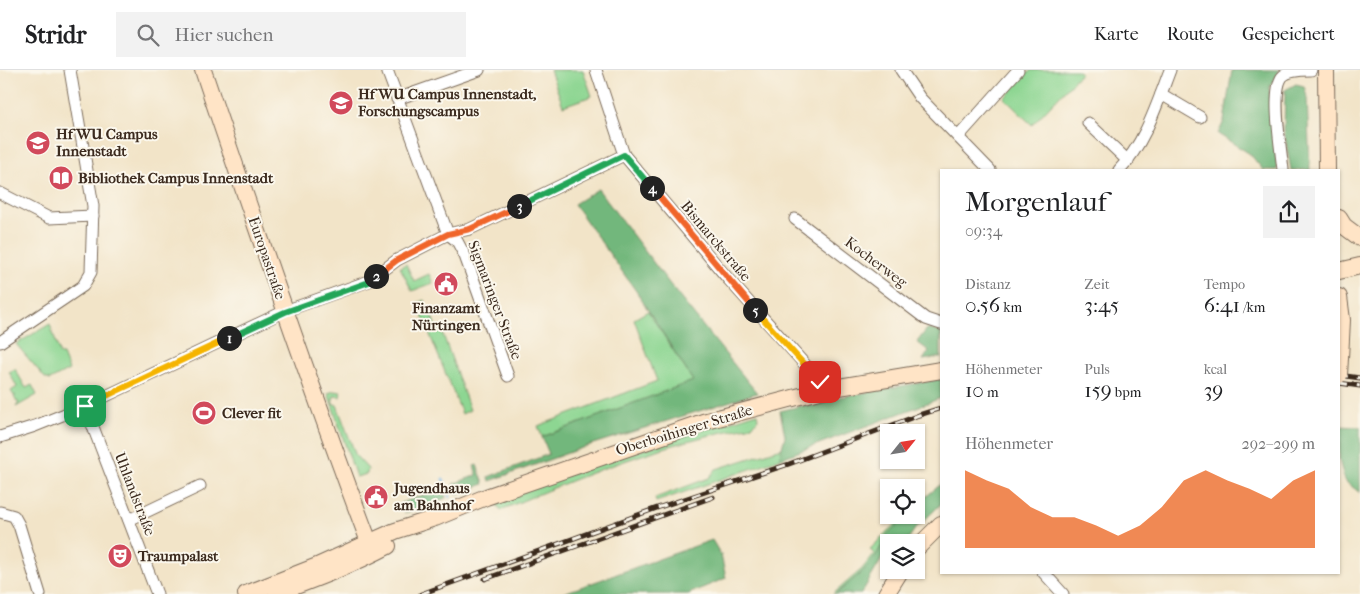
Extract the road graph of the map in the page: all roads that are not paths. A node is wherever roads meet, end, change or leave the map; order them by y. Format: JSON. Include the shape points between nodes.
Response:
{"nodes":[{"id":1,"x":70,"y":70,"type":"edge"},
{"id":2,"x":203,"y":70,"type":"edge"},
{"id":3,"x":386,"y":70,"type":"edge"},
{"id":4,"x":479,"y":70,"type":"edge"},
{"id":5,"x":596,"y":70,"type":"edge"},
{"id":6,"x":901,"y":70,"type":"edge"},
{"id":7,"x":1018,"y":70,"type":"edge"},
{"id":8,"x":1170,"y":70,"type":"edge"},
{"id":9,"x":1311,"y":70,"type":"edge"},
{"id":10,"x":1326,"y":70,"type":"edge"},
{"id":11,"x":1161,"y":94,"type":"junction"},
{"id":12,"x":397,"y":99,"type":"junction"},
{"id":13,"x":1200,"y":117,"type":"dead end"},
{"id":14,"x":1088,"y":123,"type":"dead end"},
{"id":15,"x":958,"y":138,"type":"junction"},
{"id":16,"x":624,"y":155,"type":"junction"},
{"id":17,"x":1128,"y":161,"type":"junction"},
{"id":18,"x":989,"y":169,"type":"edge"},
{"id":19,"x":1120,"y":169,"type":"edge"},
{"id":20,"x":1283,"y":169,"type":"edge"},
{"id":21,"x":1327,"y":169,"type":"edge"},
{"id":22,"x":0,"y":193,"type":"edge"},
{"id":23,"x":93,"y":216,"type":"junction"},
{"id":24,"x":795,"y":219,"type":"dead end"},
{"id":25,"x":1340,"y":220,"type":"edge"},
{"id":26,"x":448,"y":234,"type":"junction"},
{"id":27,"x":1360,"y":238,"type":"edge"},
{"id":28,"x":1360,"y":266,"type":"edge"},
{"id":29,"x":1340,"y":271,"type":"edge"},
{"id":30,"x":1340,"y":304,"type":"edge"},
{"id":31,"x":285,"y":312,"type":"junction"},
{"id":32,"x":940,"y":324,"type":"edge"},
{"id":33,"x":0,"y":342,"type":"edge"},
{"id":34,"x":1340,"y":358,"type":"edge"},
{"id":35,"x":940,"y":370,"type":"edge"},
{"id":36,"x":508,"y":376,"type":"dead end"},
{"id":37,"x":827,"y":389,"type":"junction"},
{"id":38,"x":85,"y":406,"type":"junction"},
{"id":39,"x":0,"y":437,"type":"edge"},
{"id":40,"x":200,"y":486,"type":"dead end"},
{"id":41,"x":0,"y":512,"type":"edge"},
{"id":42,"x":129,"y":520,"type":"junction"},
{"id":43,"x":940,"y":525,"type":"edge"},
{"id":44,"x":925,"y":540,"type":"edge"},
{"id":45,"x":376,"y":545,"type":"junction"},
{"id":46,"x":1045,"y":574,"type":"edge"},
{"id":47,"x":895,"y":579,"type":"edge"},
{"id":48,"x":40,"y":594,"type":"edge"},
{"id":49,"x":157,"y":594,"type":"edge"},
{"id":50,"x":246,"y":594,"type":"edge"},
{"id":51,"x":274,"y":594,"type":"edge"},
{"id":52,"x":886,"y":594,"type":"edge"},
{"id":53,"x":1063,"y":594,"type":"edge"}],
"edges":[{"from":1,"to":23,"type":"street"},
{"from":2,"to":31,"type":"main road","name":"Europastraße"},
{"from":3,"to":12,"type":"street","name":"Sigmaringer Straße"},
{"from":4,"to":12,"type":"street"},
{"from":5,"to":16,"type":"street","name":"Bismarckstraße"},
{"from":6,"to":15,"type":"street","via":[[920,98]]},
{"from":7,"to":15,"type":"street"},
{"from":8,"to":11,"type":"street"},
{"from":9,"to":20,"type":"street","via":[[1287,73],[1277,87]]},
{"from":10,"to":21,"type":"main road"},
{"from":11,"to":13,"type":"street"},
{"from":11,"to":17,"type":"street","via":[[1153,116]]},
{"from":12,"to":26,"type":"street","name":"Sigmaringer Straße"},
{"from":14,"to":17,"type":"street"},
{"from":15,"to":18,"type":"street"},
{"from":16,"to":26,"type":"street","via":[[470,229]]},
{"from":16,"to":37,"type":"street","name":"Bismarckstraße","via":[[729,280]]},
{"from":17,"to":19,"type":"street"},
{"from":22,"to":23,"type":"street","via":[[49,218]]},
{"from":23,"to":33,"type":"street","via":[[91,272],[83,286]]},
{"from":24,"to":32,"type":"street","name":"Kocherweg","via":[[926,319]]},
{"from":25,"to":27,"type":"main road"},
{"from":26,"to":31,"type":"street","via":[[397,260],[369,282]]},
{"from":26,"to":36,"type":"street","name":"Sigmaringer Straße","via":[[457,241],[465,256]]},
{"from":28,"to":29,"type":"main road"},
{"from":30,"to":34,"type":"main road","bridge":true},
{"from":31,"to":38,"type":"street"},
{"from":31,"to":45,"type":"main road","name":"Europastraße"},
{"from":35,"to":37,"type":"main road","name":"Oberboihinger Straße"},
{"from":37,"to":45,"type":"main road","name":"Oberboihinger Straße","via":[[703,422],[539,477],[395,531]]},
{"from":38,"to":39,"type":"street"},
{"from":38,"to":42,"type":"street","name":"Uhlandstraße"},
{"from":40,"to":42,"type":"street"},
{"from":41,"to":48,"type":"street","via":[[14,516],[19,525]]},
{"from":42,"to":49,"type":"street","name":"Uhlandstraße"},
{"from":43,"to":44,"type":"main road"},
{"from":45,"to":50,"type":"main road","name":"Oberboihinger Straße"},
{"from":45,"to":51,"type":"main road","via":[[354,563]]},
{"from":46,"to":53,"type":"street"},
{"from":47,"to":52,"type":"main road"}]}
